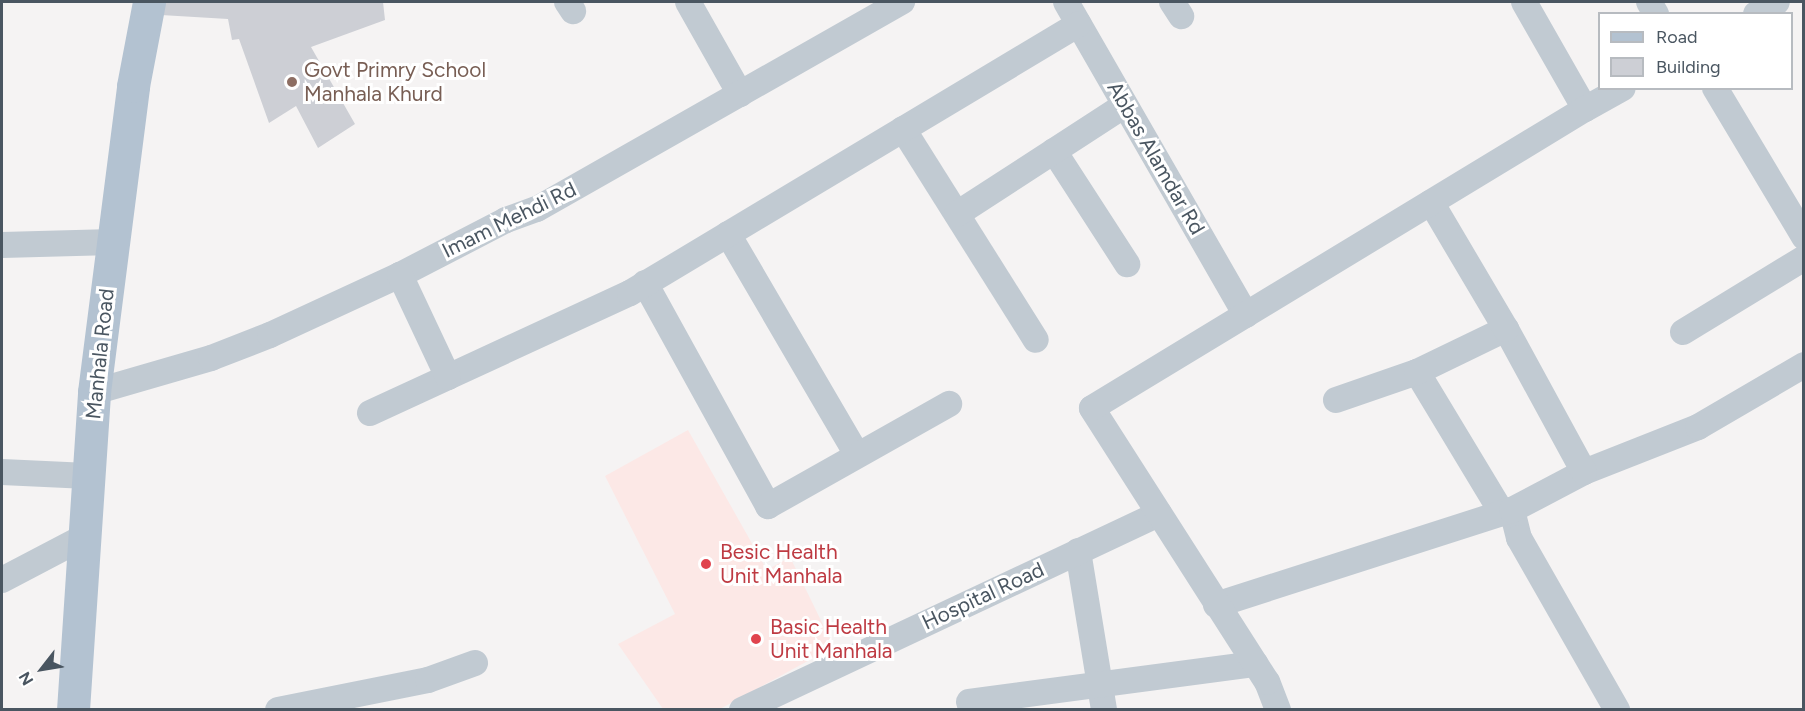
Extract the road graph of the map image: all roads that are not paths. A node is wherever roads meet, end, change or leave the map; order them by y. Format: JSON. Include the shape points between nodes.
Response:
{"nodes":[{"id":1,"x":149,"y":2,"type":"edge"},
{"id":2,"x":688,"y":2,"type":"edge"},
{"id":3,"x":902,"y":2,"type":"edge"},
{"id":4,"x":1066,"y":2,"type":"edge"},
{"id":5,"x":1524,"y":2,"type":"edge"},
{"id":6,"x":1777,"y":2,"type":"edge"},
{"id":7,"x":1760,"y":12,"type":"edge"},
{"id":8,"x":1079,"y":24,"type":"junction"},
{"id":9,"x":1619,"y":90,"type":"edge"},
{"id":10,"x":1716,"y":90,"type":"edge"},
{"id":11,"x":740,"y":94,"type":"junction"},
{"id":12,"x":1125,"y":105,"type":"junction"},
{"id":13,"x":1585,"y":109,"type":"junction"},
{"id":14,"x":903,"y":129,"type":"junction"},
{"id":15,"x":1054,"y":151,"type":"junction"},
{"id":16,"x":1431,"y":202,"type":"junction"},
{"id":17,"x":957,"y":214,"type":"junction"},
{"id":18,"x":728,"y":234,"type":"junction"},
{"id":19,"x":1803,"y":237,"type":"edge"},
{"id":20,"x":113,"y":242,"type":"junction"},
{"id":21,"x":2,"y":245,"type":"edge"},
{"id":22,"x":1803,"y":258,"type":"edge"},
{"id":23,"x":1127,"y":264,"type":"dead end"},
{"id":24,"x":400,"y":275,"type":"junction"},
{"id":25,"x":645,"y":283,"type":"junction"},
{"id":26,"x":1246,"y":315,"type":"junction"},
{"id":27,"x":1506,"y":329,"type":"junction"},
{"id":28,"x":1683,"y":332,"type":"dead end"},
{"id":29,"x":1036,"y":340,"type":"dead end"},
{"id":30,"x":1803,"y":365,"type":"edge"},
{"id":31,"x":1417,"y":372,"type":"junction"},
{"id":32,"x":448,"y":377,"type":"junction"},
{"id":33,"x":94,"y":392,"type":"junction"},
{"id":34,"x":1336,"y":400,"type":"dead end"},
{"id":35,"x":949,"y":404,"type":"dead end"},
{"id":36,"x":370,"y":413,"type":"dead end"},
{"id":37,"x":857,"y":455,"type":"junction"},
{"id":38,"x":2,"y":472,"type":"edge"},
{"id":39,"x":1584,"y":472,"type":"junction"},
{"id":40,"x":88,"y":476,"type":"junction"},
{"id":41,"x":1507,"y":511,"type":"junction"},
{"id":42,"x":1159,"y":514,"type":"junction"},
{"id":43,"x":84,"y":537,"type":"junction"},
{"id":44,"x":1078,"y":551,"type":"junction"},
{"id":45,"x":2,"y":580,"type":"edge"},
{"id":46,"x":1216,"y":605,"type":"junction"},
{"id":47,"x":475,"y":663,"type":"dead end"},
{"id":48,"x":1255,"y":664,"type":"junction"},
{"id":49,"x":1102,"y":697,"type":"edge"},
{"id":50,"x":969,"y":702,"type":"dead end"},
{"id":51,"x":73,"y":710,"type":"edge"},
{"id":52,"x":278,"y":710,"type":"edge"},
{"id":53,"x":742,"y":710,"type":"edge"},
{"id":54,"x":1278,"y":710,"type":"edge"},
{"id":55,"x":1617,"y":710,"type":"edge"}],
"edges":[{"from":1,"to":20,"type":"main road","name":"Manhala Road","via":[[133,86]]},
{"from":2,"to":11,"type":"street"},
{"from":3,"to":11,"type":"street","name":"Imam Mehdi Rd"},
{"from":4,"to":8,"type":"street","name":"Abbas Alamdar Rd"},
{"from":5,"to":13,"type":"street"},
{"from":6,"to":7,"type":"street"},
{"from":8,"to":12,"type":"street","name":"Abbas Alamdar Rd"},
{"from":8,"to":14,"type":"street"},
{"from":9,"to":13,"type":"street"},
{"from":10,"to":19,"type":"street"},
{"from":11,"to":24,"type":"street","name":"Imam Mehdi Rd","via":[[537,209],[506,220]]},
{"from":12,"to":15,"type":"street"},
{"from":12,"to":26,"type":"street","name":"Abbas Alamdar Rd"},
{"from":13,"to":16,"type":"street"},
{"from":14,"to":17,"type":"street"},
{"from":14,"to":18,"type":"street"},
{"from":15,"to":17,"type":"street"},
{"from":15,"to":23,"type":"street"},
{"from":16,"to":26,"type":"street"},
{"from":16,"to":27,"type":"street"},
{"from":17,"to":29,"type":"street"},
{"from":18,"to":25,"type":"street"},
{"from":18,"to":37,"type":"street"},
{"from":20,"to":21,"type":"street"},
{"from":20,"to":33,"type":"main road","name":"Manhala Road"},
{"from":22,"to":28,"type":"street"},
{"from":24,"to":32,"type":"street"},
{"from":24,"to":33,"type":"street","name":"Imam Mehdi Rd","via":[[221,354]]},
{"from":25,"to":32,"type":"street"},
{"from":25,"to":37,"type":"street","via":[[768,506]]},
{"from":26,"to":42,"type":"street","via":[[1092,408]]},
{"from":27,"to":31,"type":"street"},
{"from":27,"to":39,"type":"street"},
{"from":30,"to":39,"type":"street","via":[[1698,427]]},
{"from":31,"to":34,"type":"street"},
{"from":31,"to":41,"type":"street"},
{"from":32,"to":36,"type":"street"},
{"from":33,"to":40,"type":"main road","name":"Manhala Road"},
{"from":35,"to":37,"type":"street"},
{"from":38,"to":40,"type":"street"},
{"from":39,"to":41,"type":"street"},
{"from":40,"to":43,"type":"main road","name":"Manhala Road"},
{"from":41,"to":46,"type":"street"},
{"from":41,"to":55,"type":"street"},
{"from":42,"to":44,"type":"street","name":"Hospital Road"},
{"from":42,"to":46,"type":"street"},
{"from":43,"to":45,"type":"street"},
{"from":43,"to":51,"type":"main road","name":"Manhala Road"},
{"from":44,"to":49,"type":"street"},
{"from":44,"to":53,"type":"street","name":"Hospital Road"},
{"from":46,"to":48,"type":"street"},
{"from":47,"to":52,"type":"street","via":[[428,680]]},
{"from":48,"to":49,"type":"street"},
{"from":48,"to":54,"type":"street"},
{"from":49,"to":50,"type":"street"}]}
